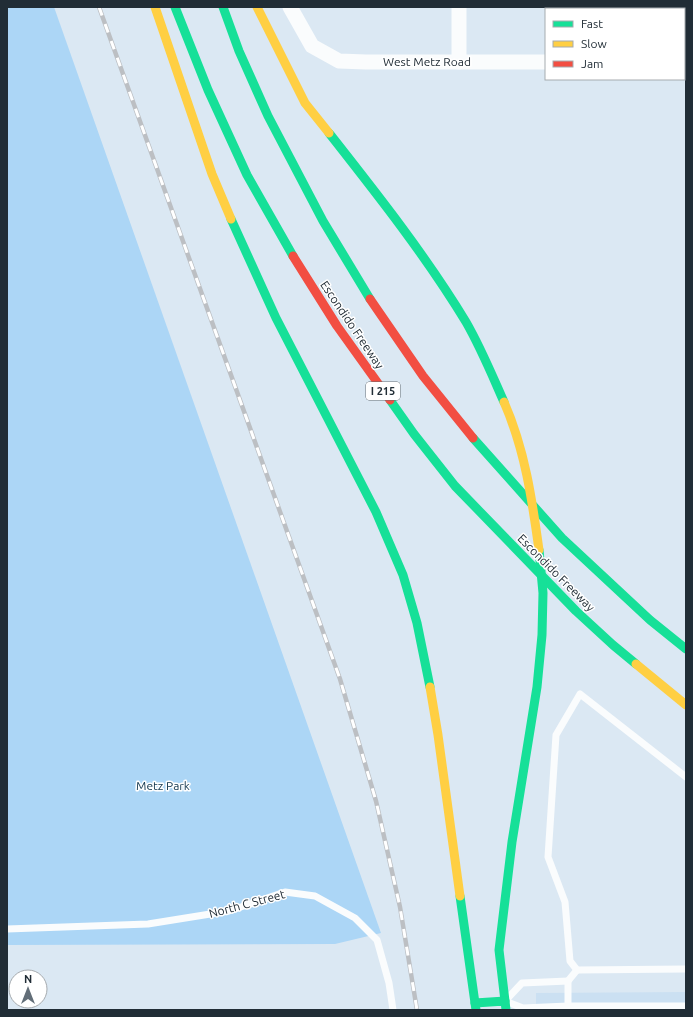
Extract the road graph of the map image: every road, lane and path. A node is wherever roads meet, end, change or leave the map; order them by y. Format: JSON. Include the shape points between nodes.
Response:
{"nodes":[{"id":1,"x":155,"y":7,"type":"edge"},
{"id":2,"x":175,"y":7,"type":"edge"},
{"id":3,"x":223,"y":7,"type":"edge"},
{"id":4,"x":257,"y":7,"type":"edge"},
{"id":5,"x":290,"y":7,"type":"edge"},
{"id":6,"x":460,"y":7,"type":"edge"},
{"id":7,"x":460,"y":62,"type":"junction"},
{"id":8,"x":545,"y":62,"type":"edge"},
{"id":9,"x":686,"y":649,"type":"edge"},
{"id":10,"x":686,"y":704,"type":"edge"},
{"id":11,"x":686,"y":777,"type":"edge"},
{"id":12,"x":7,"y":929,"type":"edge"},
{"id":13,"x":686,"y":969,"type":"edge"},
{"id":14,"x":577,"y":970,"type":"junction"},
{"id":15,"x":568,"y":981,"type":"junction"},
{"id":16,"x":506,"y":1005,"type":"edge"},
{"id":17,"x":475,"y":1006,"type":"edge"},
{"id":18,"x":568,"y":1006,"type":"junction"},
{"id":19,"x":686,"y":1006,"type":"edge"},
{"id":20,"x":393,"y":1010,"type":"edge"}],
"edges":[{"from":1,"to":17,"type":"main road","via":[[212,174],[237,234],[276,318],[376,512],[403,575],[417,623],[438,735]]},
{"from":2,"to":10,"type":"main road","name":"Escondido Freeway","number":"I 215","via":[[208,90],[247,176],[337,326],[409,428],[455,486],[576,612],[613,646]]},
{"from":3,"to":9,"type":"main road","via":[[239,51],[268,116],[323,221],[367,295],[423,376],[470,435],[562,538],[650,620]]},
{"from":4,"to":16,"type":"main road","via":[[305,103],[385,205],[467,324],[510,413],[520,446],[532,495],[539,550],[543,593],[542,635],[537,687],[498,950]]},
{"from":5,"to":7,"type":"street","name":"West Metz Road","via":[[312,46],[339,61]]},
{"from":6,"to":7,"type":"street"},
{"from":7,"to":8,"type":"street","name":"West Metz Road"},
{"from":11,"to":14,"type":"lane","via":[[580,694],[556,735],[548,858],[565,902],[570,961]]},
{"from":12,"to":20,"type":"lane","name":"North C Street","via":[[148,924],[229,912],[285,892],[315,896],[355,918],[377,940],[389,982]]},
{"from":13,"to":14,"type":"lane"},
{"from":14,"to":15,"type":"lane"},
{"from":15,"to":16,"type":"lane","via":[[522,983]]},
{"from":15,"to":18,"type":"lane"},
{"from":16,"to":17,"type":"main road"},
{"from":16,"to":18,"type":"lane","via":[[523,1008]]},
{"from":18,"to":19,"type":"lane"}]}
